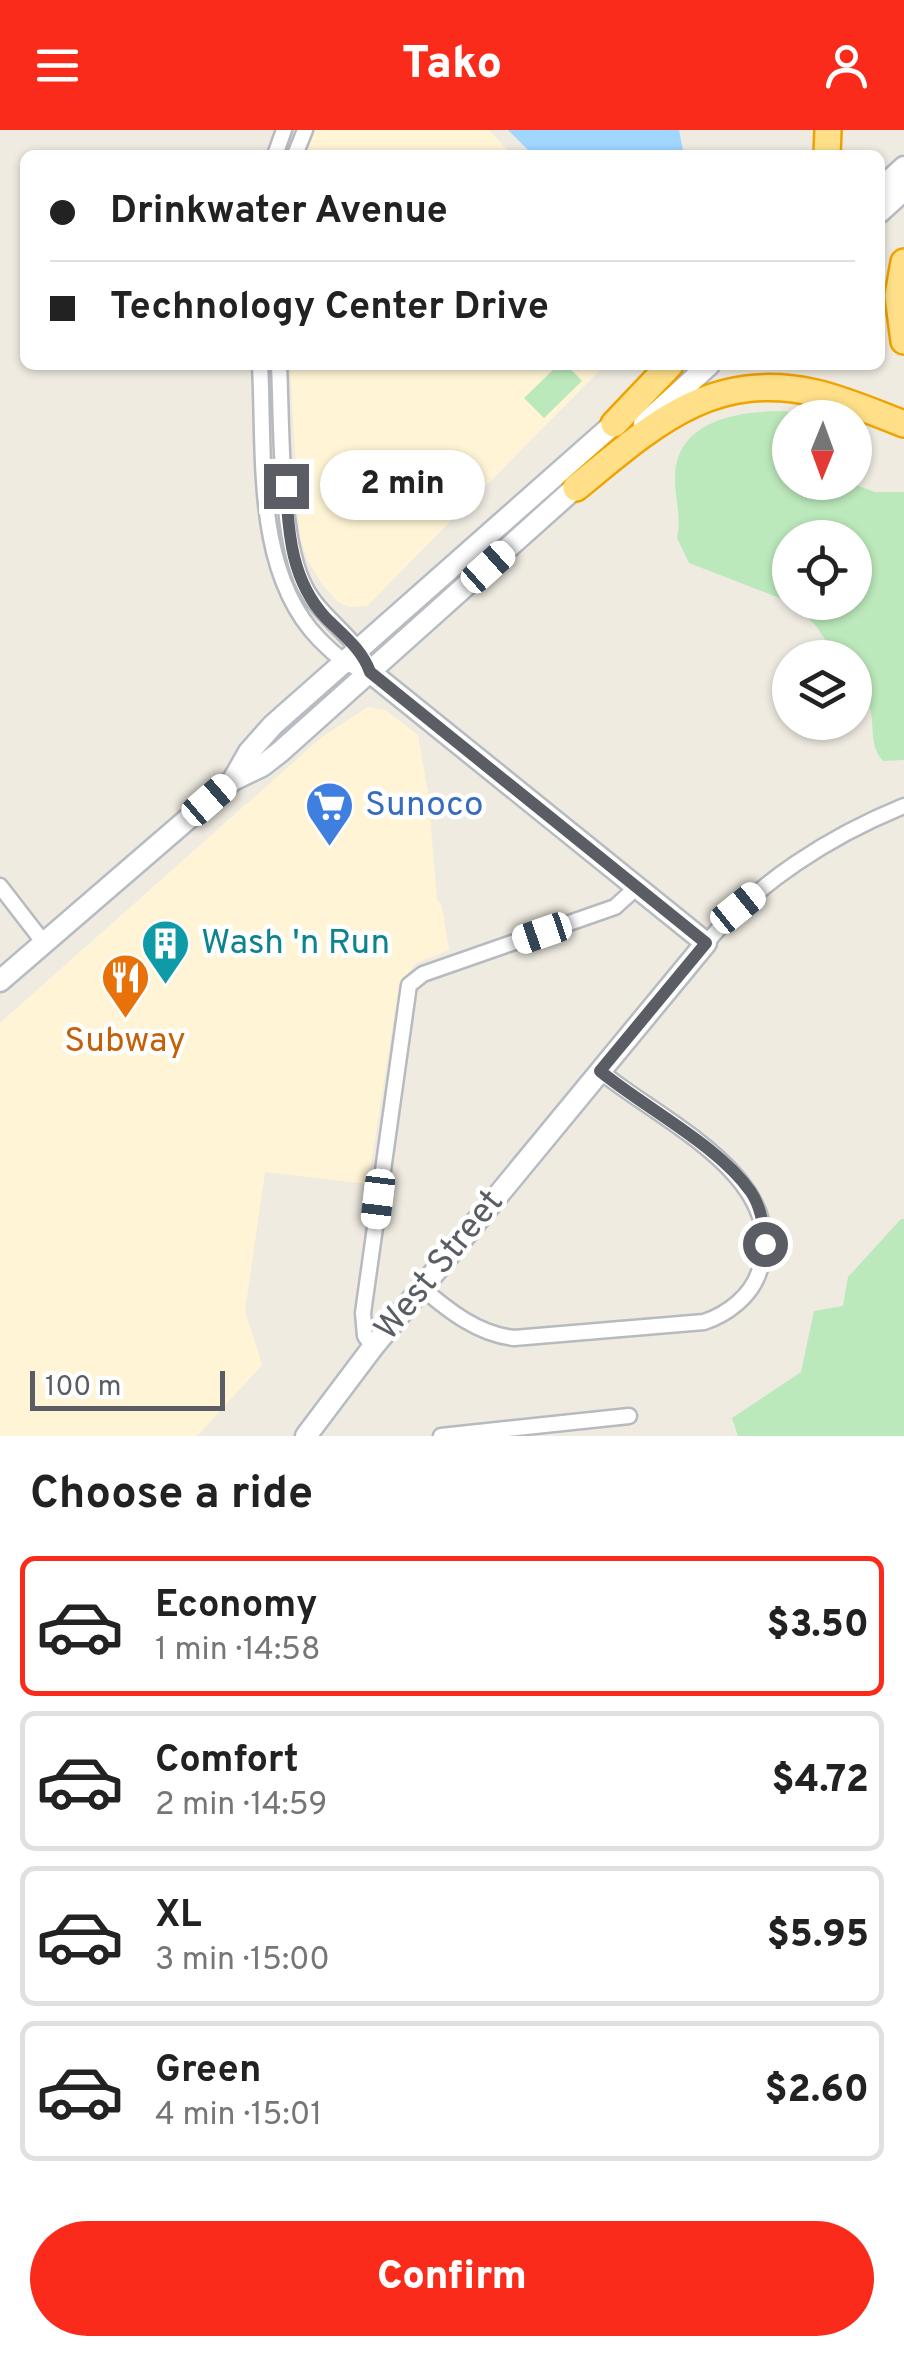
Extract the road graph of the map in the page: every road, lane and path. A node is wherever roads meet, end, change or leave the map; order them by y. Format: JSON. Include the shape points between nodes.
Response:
{"nodes":[{"id":1,"x":904,"y":167,"type":"edge"},
{"id":2,"x":885,"y":184,"type":"edge"},
{"id":3,"x":904,"y":190,"type":"edge"},
{"id":4,"x":885,"y":207,"type":"edge"},
{"id":5,"x":904,"y":262,"type":"edge"},
{"id":6,"x":904,"y":341,"type":"edge"},
{"id":7,"x":260,"y":370,"type":"edge"},
{"id":8,"x":279,"y":370,"type":"edge"},
{"id":9,"x":665,"y":370,"type":"edge"},
{"id":10,"x":676,"y":370,"type":"edge"},
{"id":11,"x":704,"y":370,"type":"edge"},
{"id":12,"x":614,"y":424,"type":"junction"},
{"id":13,"x":904,"y":424,"type":"edge"},
{"id":14,"x":576,"y":488,"type":"junction"},
{"id":15,"x":351,"y":656,"type":"junction"},
{"id":16,"x":370,"y":672,"type":"junction"},
{"id":17,"x":232,"y":780,"type":"junction"},
{"id":18,"x":904,"y":806,"type":"edge"},
{"id":19,"x":0,"y":886,"type":"edge"},
{"id":20,"x":637,"y":888,"type":"junction"},
{"id":21,"x":44,"y":943,"type":"junction"},
{"id":22,"x":706,"y":943,"type":"junction"},
{"id":23,"x":0,"y":980,"type":"edge"},
{"id":24,"x":600,"y":1071,"type":"junction"},
{"id":25,"x":422,"y":1288,"type":"junction"},
{"id":26,"x":373,"y":1347,"type":"junction"},
{"id":27,"x":629,"y":1416,"type":"dead end"},
{"id":28,"x":306,"y":1436,"type":"edge"},
{"id":29,"x":440,"y":1436,"type":"edge"}],
"edges":[{"from":1,"to":2,"type":"main road"},
{"from":3,"to":4,"type":"main road"},
{"from":5,"to":6,"type":"highway","via":[[898,296]]},
{"from":7,"to":15,"type":"street","via":[[274,560],[298,614]]},
{"from":8,"to":15,"type":"street","via":[[293,555],[314,604]]},
{"from":9,"to":12,"type":"highway"},
{"from":10,"to":12,"type":"main road"},
{"from":11,"to":14,"type":"main road"},
{"from":12,"to":15,"type":"main road"},
{"from":13,"to":14,"type":"highway","via":[[818,394],[739,390],[701,399],[662,420]]},
{"from":14,"to":16,"type":"main road"},
{"from":15,"to":16,"type":"street"},
{"from":15,"to":17,"type":"main road","via":[[256,743]]},
{"from":16,"to":17,"type":"main road","via":[[262,766]]},
{"from":16,"to":20,"type":"main road"},
{"from":17,"to":21,"type":"main road"},
{"from":18,"to":22,"type":"street","via":[[787,870]]},
{"from":19,"to":21,"type":"street"},
{"from":20,"to":22,"type":"main road"},
{"from":20,"to":26,"type":"street","via":[[615,908],[423,974],[409,985],[364,1313]]},
{"from":21,"to":23,"type":"main road"},
{"from":22,"to":24,"type":"main road","name":"West Street"},
{"from":24,"to":25,"type":"main road","name":"West Street"},
{"from":24,"to":25,"type":"street","via":[[715,1156],[752,1194],[765,1244],[746,1294],[720,1316],[697,1324],[514,1338],[474,1326]]},
{"from":25,"to":26,"type":"main road","name":"West Street"},
{"from":26,"to":28,"type":"main road","name":"West Street"},
{"from":27,"to":29,"type":"street"}]}
